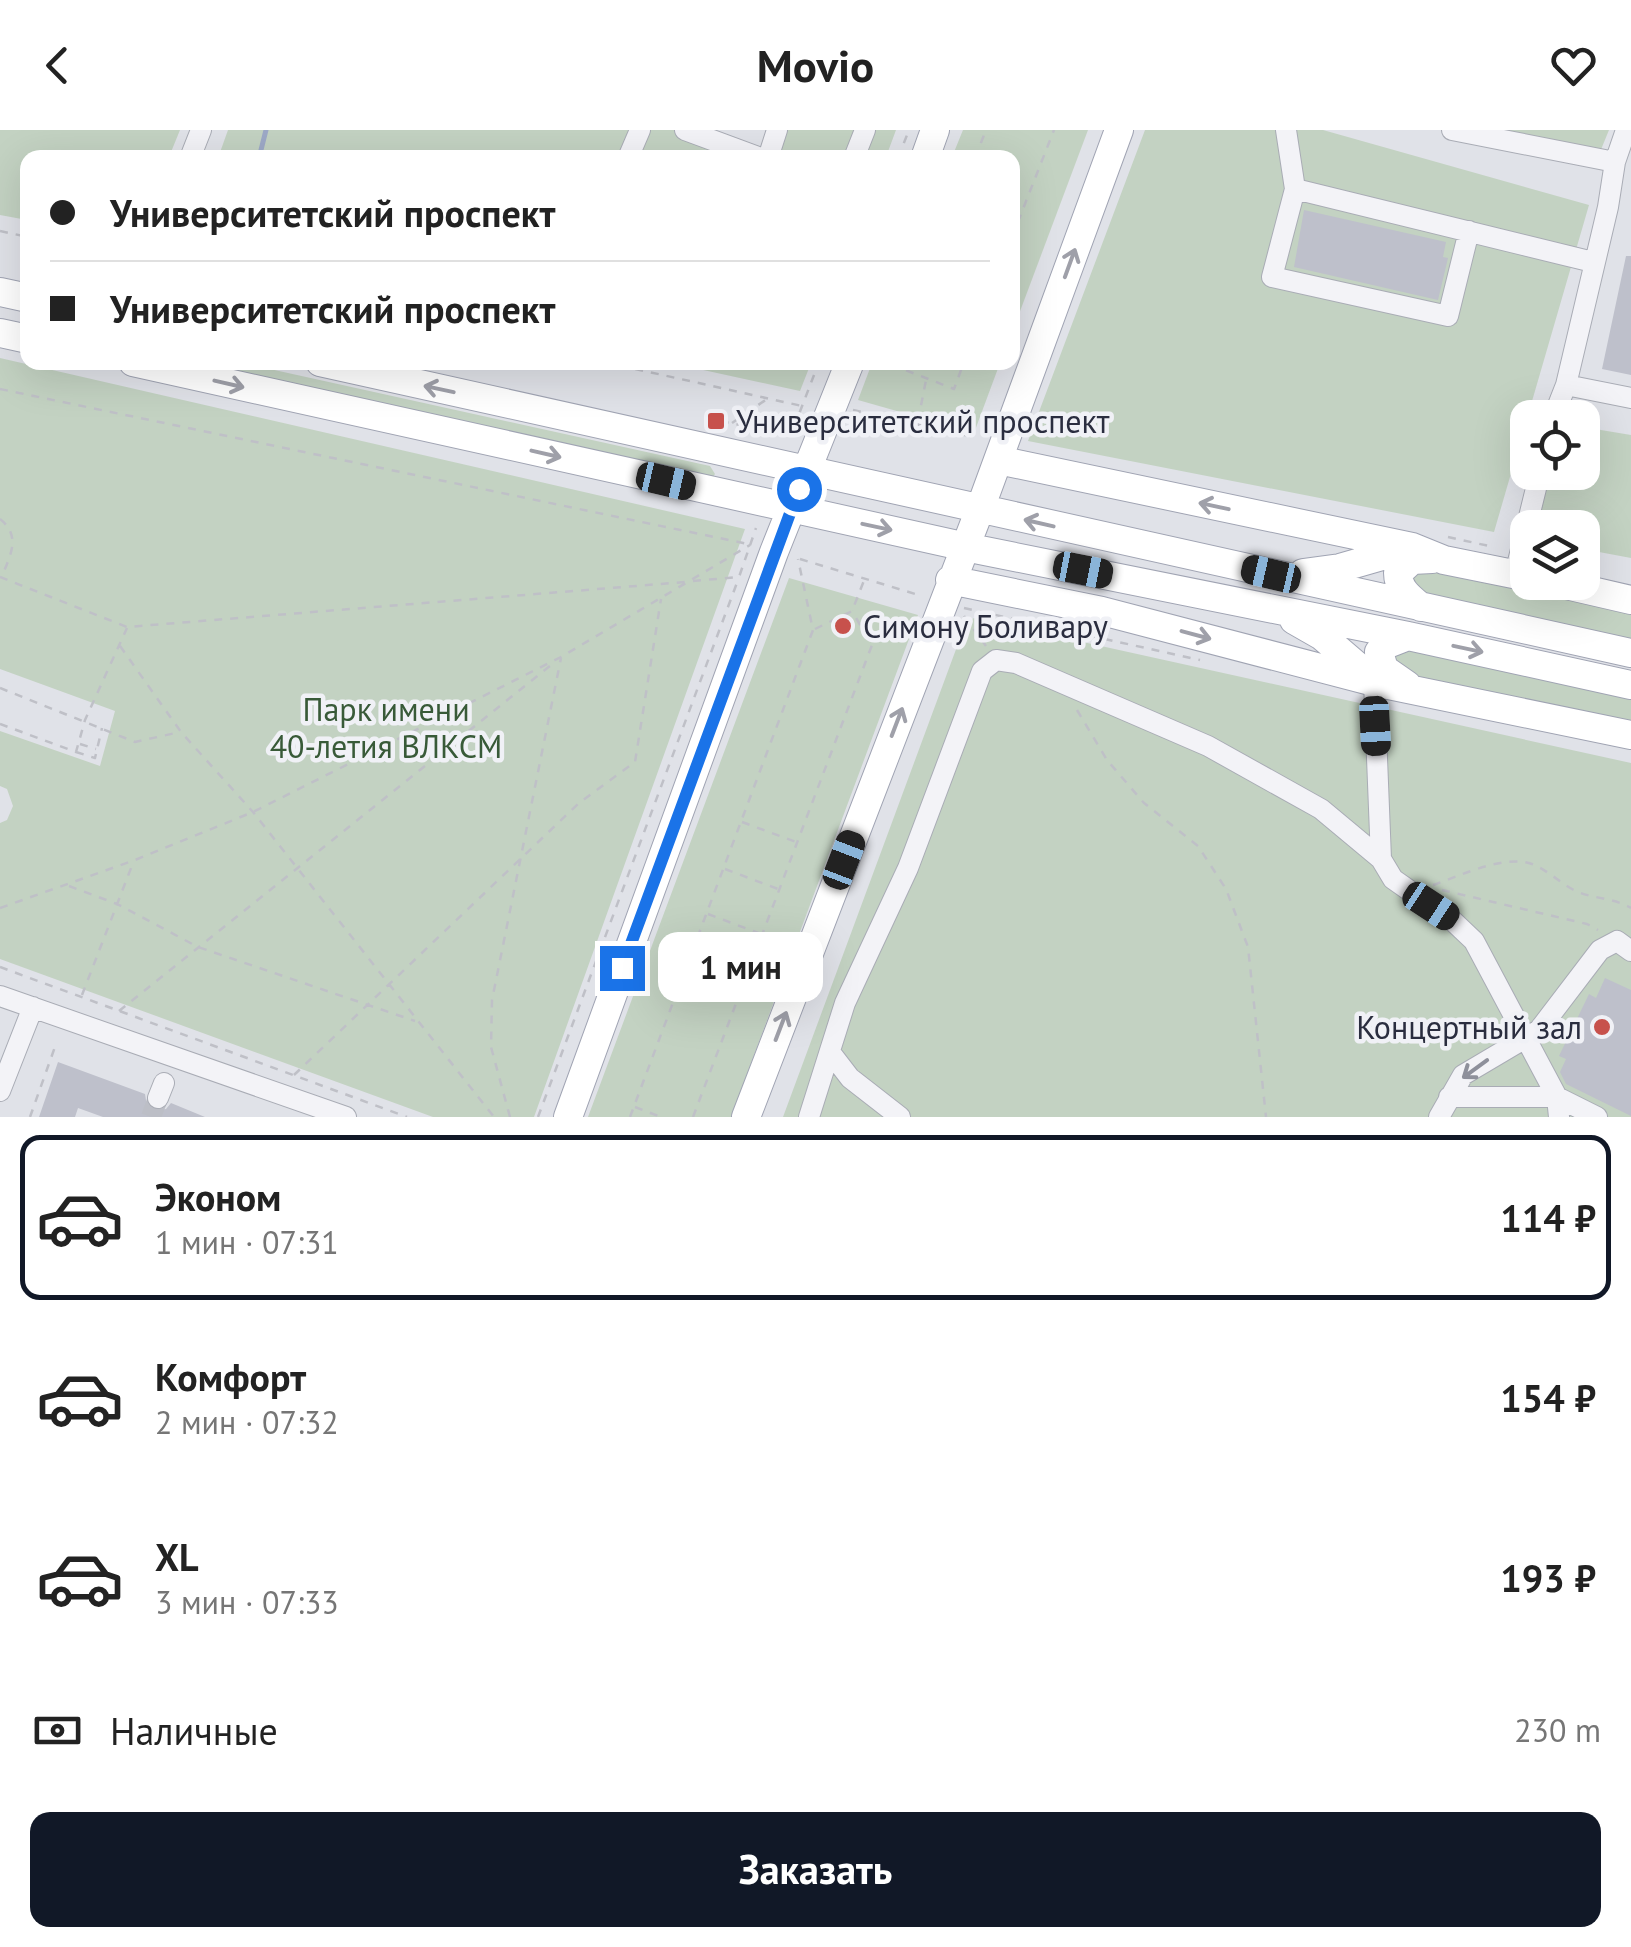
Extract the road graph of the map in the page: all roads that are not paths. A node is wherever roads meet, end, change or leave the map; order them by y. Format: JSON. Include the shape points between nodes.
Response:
{"nodes":[{"id":1,"x":685,"y":130,"type":"edge"},
{"id":2,"x":1120,"y":130,"type":"edge"},
{"id":3,"x":1286,"y":130,"type":"edge"},
{"id":4,"x":1452,"y":130,"type":"edge"},
{"id":5,"x":1626,"y":130,"type":"edge"},
{"id":6,"x":741,"y":150,"type":"edge"},
{"id":7,"x":1615,"y":162,"type":"junction"},
{"id":8,"x":1295,"y":189,"type":"junction"},
{"id":9,"x":1608,"y":207,"type":"junction"},
{"id":10,"x":1631,"y":212,"type":"edge"},
{"id":11,"x":1469,"y":232,"type":"junction"},
{"id":12,"x":1593,"y":262,"type":"junction"},
{"id":13,"x":170,"y":370,"type":"edge"},
{"id":14,"x":356,"y":370,"type":"edge"},
{"id":15,"x":847,"y":370,"type":"edge"},
{"id":16,"x":1566,"y":386,"type":"junction"},
{"id":17,"x":1631,"y":398,"type":"edge"},
{"id":18,"x":1561,"y":400,"type":"edge"},
{"id":19,"x":712,"y":448,"type":"junction"},
{"id":20,"x":998,"y":460,"type":"junction"},
{"id":21,"x":808,"y":470,"type":"junction"},
{"id":22,"x":704,"y":490,"type":"junction"},
{"id":23,"x":790,"y":508,"type":"junction"},
{"id":24,"x":980,"y":509,"type":"junction"},
{"id":25,"x":1310,"y":527,"type":"junction"},
{"id":26,"x":964,"y":546,"type":"junction"},
{"id":27,"x":1412,"y":548,"type":"junction"},
{"id":28,"x":1444,"y":560,"type":"junction"},
{"id":29,"x":1358,"y":563,"type":"junction"},
{"id":30,"x":1510,"y":573,"type":"edge"},
{"id":31,"x":1271,"y":574,"type":"junction"},
{"id":32,"x":1152,"y":583,"type":"junction"},
{"id":33,"x":954,"y":593,"type":"junction"},
{"id":34,"x":1600,"y":593,"type":"edge"},
{"id":35,"x":1631,"y":600,"type":"edge"},
{"id":36,"x":1421,"y":607,"type":"junction"},
{"id":37,"x":1270,"y":609,"type":"junction"},
{"id":38,"x":1102,"y":610,"type":"junction"},
{"id":39,"x":1408,"y":636,"type":"junction"},
{"id":40,"x":1631,"y":653,"type":"edge"},
{"id":41,"x":1374,"y":682,"type":"junction"},
{"id":42,"x":1631,"y":685,"type":"edge"},
{"id":43,"x":1413,"y":688,"type":"junction"},
{"id":44,"x":1631,"y":735,"type":"edge"},
{"id":45,"x":1380,"y":860,"type":"junction"},
{"id":46,"x":1624,"y":946,"type":"edge"},
{"id":47,"x":0,"y":996,"type":"edge"},
{"id":48,"x":33,"y":1008,"type":"junction"},
{"id":49,"x":1527,"y":1037,"type":"junction"},
{"id":50,"x":830,"y":1052,"type":"junction"},
{"id":51,"x":0,"y":1091,"type":"edge"},
{"id":52,"x":1449,"y":1097,"type":"junction"},
{"id":53,"x":1558,"y":1107,"type":"edge"},
{"id":54,"x":346,"y":1117,"type":"edge"},
{"id":55,"x":568,"y":1117,"type":"edge"},
{"id":56,"x":746,"y":1117,"type":"edge"},
{"id":57,"x":809,"y":1117,"type":"edge"},
{"id":58,"x":900,"y":1117,"type":"edge"},
{"id":59,"x":1438,"y":1117,"type":"edge"},
{"id":60,"x":1597,"y":1117,"type":"edge"}],
"edges":[{"from":1,"to":6,"type":"street"},
{"from":20,"to":2,"type":"main road","one_way":true},
{"from":3,"to":8,"type":"street"},
{"from":4,"to":7,"type":"street"},
{"from":5,"to":7,"type":"street"},
{"from":7,"to":9,"type":"street"},
{"from":8,"to":11,"type":"street"},
{"from":8,"to":11,"type":"street","via":[[1272,277],[1448,316]]},
{"from":9,"to":10,"type":"street"},
{"from":9,"to":12,"type":"street"},
{"from":11,"to":12,"type":"street"},
{"from":12,"to":16,"type":"street"},
{"from":13,"to":22,"type":"main road","one_way":true},
{"from":19,"to":14,"type":"main road","one_way":true},
{"from":15,"to":21,"type":"main road"},
{"from":16,"to":17,"type":"street"},
{"from":16,"to":18,"type":"street"},
{"from":19,"to":21,"type":"main road"},
{"from":19,"to":22,"type":"street","via":[[728,462],[728,477]]},
{"from":20,"to":24,"type":"main road"},
{"from":25,"to":20,"type":"main road","one_way":true},
{"from":21,"to":23,"type":"main road"},
{"from":21,"to":24,"type":"main road"},
{"from":22,"to":23,"type":"main road"},
{"from":23,"to":26,"type":"main road","one_way":true},
{"from":23,"to":55,"type":"main road"},
{"from":24,"to":26,"type":"main road"},
{"from":31,"to":24,"type":"main road","one_way":true},
{"from":25,"to":27,"type":"main road"},
{"from":25,"to":29,"type":"main road"},
{"from":26,"to":32,"type":"main road"},
{"from":26,"to":33,"type":"main road"},
{"from":27,"to":28,"type":"main road"},
{"from":27,"to":29,"type":"main road"},
{"from":28,"to":30,"type":"main road"},
{"from":28,"to":36,"type":"main road","via":[[1412,560],[1398,573],[1404,592]]},
{"from":29,"to":31,"type":"main road"},
{"from":29,"to":36,"type":"main road"},
{"from":31,"to":36,"type":"main road"},
{"from":32,"to":37,"type":"main road"},
{"from":32,"to":38,"type":"main road"},
{"from":33,"to":38,"type":"main road"},
{"from":56,"to":33,"type":"main road","one_way":true},
{"from":34,"to":35,"type":"main road"},
{"from":36,"to":40,"type":"main road"},
{"from":37,"to":39,"type":"main road"},
{"from":37,"to":41,"type":"main road","via":[[1322,636]]},
{"from":38,"to":41,"type":"main road","one_way":true},
{"from":39,"to":42,"type":"main road","one_way":true},
{"from":39,"to":43,"type":"main road","via":[[1379,652],[1394,678]]},
{"from":41,"to":43,"type":"main road"},
{"from":41,"to":45,"type":"street"},
{"from":43,"to":44,"type":"main road"},
{"from":45,"to":49,"type":"street","via":[[1407,891],[1474,940]]},
{"from":45,"to":50,"type":"street","via":[[1321,809],[1208,746],[1030,668],[996,660],[982,671]]},
{"from":46,"to":49,"type":"street","via":[[1600,950]]},
{"from":47,"to":48,"type":"street"},
{"from":48,"to":51,"type":"street"},
{"from":48,"to":54,"type":"street"},
{"from":49,"to":52,"type":"street","one_way":true,"via":[[1463,1075]]},
{"from":49,"to":53,"type":"street"},
{"from":50,"to":57,"type":"street"},
{"from":50,"to":58,"type":"street","via":[[850,1078]]},
{"from":52,"to":53,"type":"street"},
{"from":52,"to":59,"type":"street"},
{"from":53,"to":60,"type":"street"}]}
